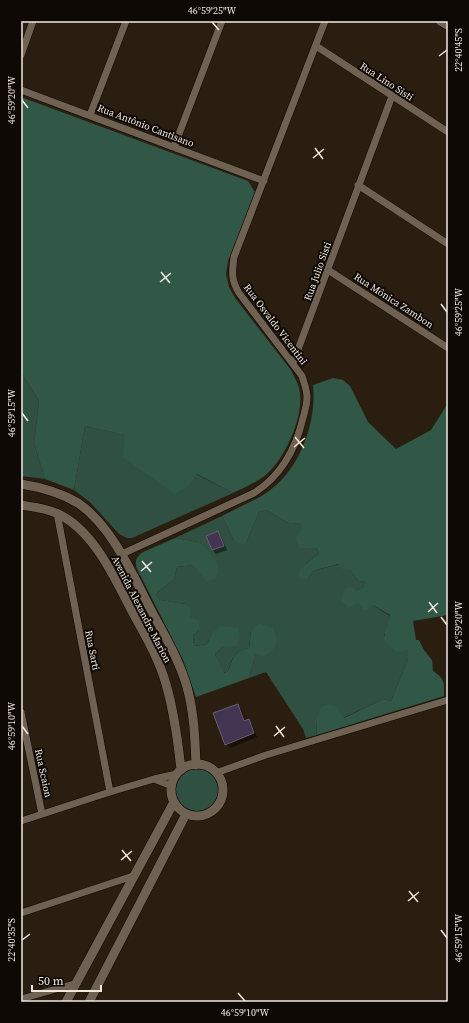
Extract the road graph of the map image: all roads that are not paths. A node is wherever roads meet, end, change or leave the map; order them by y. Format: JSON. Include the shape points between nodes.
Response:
{"nodes":[{"id":1,"x":34,"y":21,"type":"edge"},
{"id":2,"x":126,"y":21,"type":"edge"},
{"id":3,"x":222,"y":21,"type":"edge"},
{"id":4,"x":325,"y":21,"type":"edge"},
{"id":5,"x":441,"y":21,"type":"edge"},
{"id":6,"x":448,"y":25,"type":"edge"},
{"id":7,"x":316,"y":46,"type":"junction"},
{"id":8,"x":21,"y":55,"type":"edge"},
{"id":9,"x":21,"y":90,"type":"edge"},
{"id":10,"x":392,"y":96,"type":"junction"},
{"id":11,"x":90,"y":115,"type":"junction"},
{"id":12,"x":448,"y":132,"type":"edge"},
{"id":13,"x":174,"y":146,"type":"junction"},
{"id":14,"x":264,"y":181,"type":"junction"},
{"id":15,"x":358,"y":185,"type":"junction"},
{"id":16,"x":448,"y":244,"type":"edge"},
{"id":17,"x":328,"y":270,"type":"junction"},
{"id":18,"x":448,"y":348,"type":"edge"},
{"id":19,"x":293,"y":363,"type":"junction"},
{"id":20,"x":21,"y":484,"type":"edge"},
{"id":21,"x":21,"y":505,"type":"edge"},
{"id":22,"x":57,"y":513,"type":"junction"},
{"id":23,"x":122,"y":554,"type":"junction"},
{"id":24,"x":448,"y":700,"type":"edge"},
{"id":25,"x":21,"y":712,"type":"edge"},
{"id":26,"x":196,"y":765,"type":"junction"},
{"id":27,"x":179,"y":772,"type":"junction"},
{"id":28,"x":216,"y":772,"type":"junction"},
{"id":29,"x":154,"y":779,"type":"junction"},
{"id":30,"x":172,"y":786,"type":"junction"},
{"id":31,"x":110,"y":792,"type":"junction"},
{"id":32,"x":174,"y":802,"type":"junction"},
{"id":33,"x":42,"y":814,"type":"junction"},
{"id":34,"x":186,"y":814,"type":"junction"},
{"id":35,"x":21,"y":821,"type":"edge"},
{"id":36,"x":133,"y":876,"type":"junction"},
{"id":37,"x":21,"y":912,"type":"edge"},
{"id":38,"x":75,"y":984,"type":"junction"},
{"id":39,"x":21,"y":1000,"type":"edge"},
{"id":40,"x":66,"y":1002,"type":"edge"},
{"id":41,"x":89,"y":1002,"type":"edge"}],
"edges":[{"from":1,"to":8,"type":"street"},
{"from":2,"to":11,"type":"street"},
{"from":3,"to":13,"type":"street"},
{"from":4,"to":7,"type":"street","name":"Rua Osvaldo Vicentini"},
{"from":5,"to":6,"type":"main road"},
{"from":7,"to":10,"type":"street","name":"Rua Lino Sisti"},
{"from":7,"to":14,"type":"street","name":"Rua Osvaldo Vicentini"},
{"from":9,"to":11,"type":"street","name":"Rua Antônio Cantisano"},
{"from":10,"to":12,"type":"street","name":"Rua Lino Sisti"},
{"from":10,"to":15,"type":"street","name":"Rua Julio Sisti"},
{"from":11,"to":13,"type":"street","name":"Rua Antônio Cantisano"},
{"from":13,"to":14,"type":"street","name":"Rua Antônio Cantisano"},
{"from":14,"to":19,"type":"street","name":"Rua Osvaldo Vicentini","via":[[234,257],[232,272],[239,293]]},
{"from":15,"to":16,"type":"street"},
{"from":15,"to":17,"type":"street","name":"Rua Julio Sisti"},
{"from":17,"to":18,"type":"street","name":"Rua Mônica Zambon"},
{"from":17,"to":19,"type":"street","name":"Rua Julio Sisti"},
{"from":19,"to":23,"type":"street","name":"Rua Osvaldo Vicentini","via":[[306,387],[305,410],[292,452],[274,477],[254,493]]},
{"from":20,"to":23,"type":"street","name":"Avenida Alexandre Marion","via":[[59,494],[78,503],[101,525]]},
{"from":21,"to":22,"type":"street","name":"Avenida Alexandre Marion"},
{"from":22,"to":27,"type":"street","name":"Avenida Alexandre Marion","via":[[81,530],[104,559],[153,652],[166,682],[176,725]]},
{"from":22,"to":31,"type":"street","name":"Rua Sarti"},
{"from":23,"to":26,"type":"street","name":"Avenida Alexandre Marion","via":[[182,671],[195,723]]},
{"from":24,"to":28,"type":"street"},
{"from":25,"to":33,"type":"street","name":"Rua Scaion"},
{"from":26,"to":27,"type":"street","via":[[188,766]]},
{"from":26,"to":28,"type":"street","via":[[203,765]]},
{"from":27,"to":29,"type":"street"},
{"from":27,"to":30,"type":"street"},
{"from":28,"to":34,"type":"street","via":[[223,788],[218,805],[203,815]]},
{"from":29,"to":30,"type":"street"},
{"from":29,"to":31,"type":"street"},
{"from":30,"to":32,"type":"street"},
{"from":31,"to":33,"type":"street"},
{"from":32,"to":34,"type":"street"},
{"from":32,"to":36,"type":"street"},
{"from":33,"to":35,"type":"street"},
{"from":34,"to":41,"type":"street"},
{"from":36,"to":37,"type":"street"},
{"from":36,"to":38,"type":"street"},
{"from":38,"to":39,"type":"street"},
{"from":38,"to":40,"type":"street"}]}
